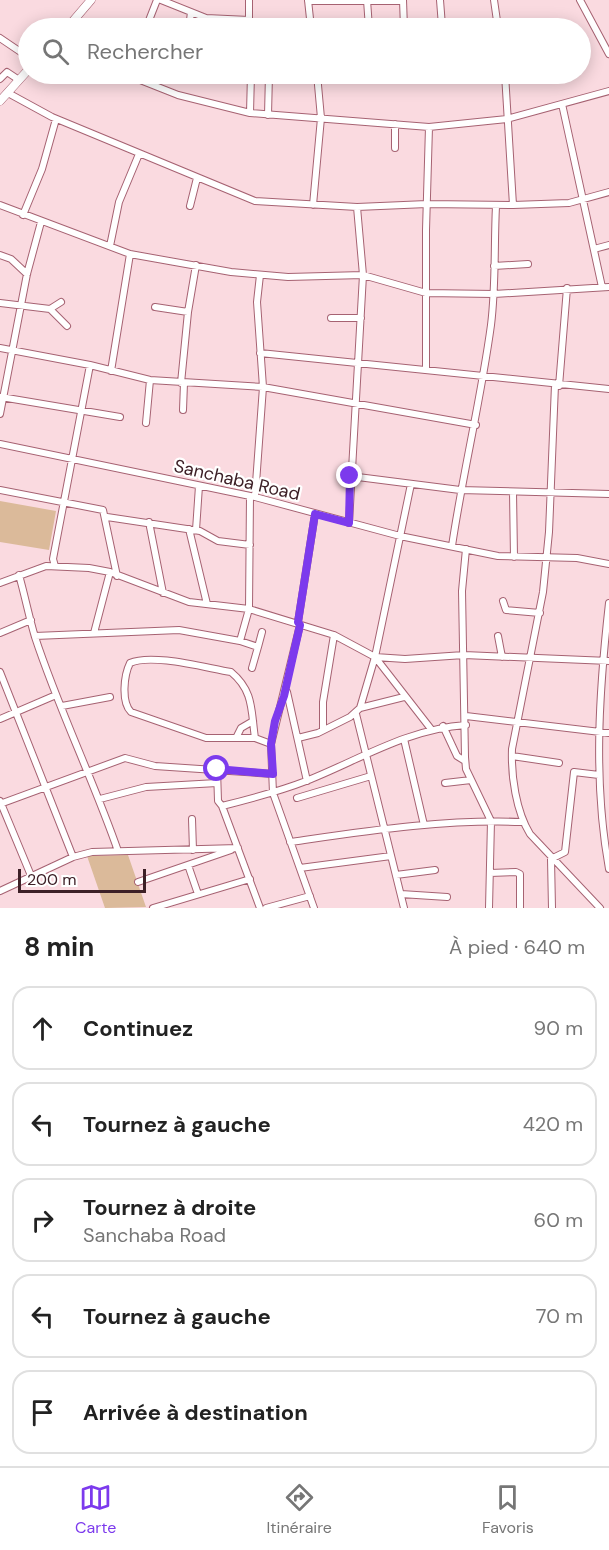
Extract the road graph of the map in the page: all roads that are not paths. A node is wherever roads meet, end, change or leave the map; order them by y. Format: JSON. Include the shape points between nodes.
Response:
{"nodes":[{"id":1,"x":91,"y":0,"type":"edge"},
{"id":2,"x":159,"y":0,"type":"edge"},
{"id":3,"x":249,"y":0,"type":"edge"},
{"id":4,"x":308,"y":0,"type":"edge"},
{"id":5,"x":403,"y":0,"type":"edge"},
{"id":6,"x":441,"y":0,"type":"edge"},
{"id":7,"x":494,"y":0,"type":"edge"},
{"id":8,"x":580,"y":0,"type":"edge"},
{"id":9,"x":367,"y":1,"type":"edge"},
{"id":10,"x":191,"y":12,"type":"junction"},
{"id":11,"x":76,"y":18,"type":"edge"},
{"id":12,"x":151,"y":18,"type":"edge"},
{"id":13,"x":190,"y":18,"type":"edge"},
{"id":14,"x":206,"y":18,"type":"edge"},
{"id":15,"x":249,"y":18,"type":"edge"},
{"id":16,"x":310,"y":18,"type":"edge"},
{"id":17,"x":368,"y":18,"type":"edge"},
{"id":18,"x":404,"y":18,"type":"edge"},
{"id":19,"x":442,"y":18,"type":"edge"},
{"id":20,"x":497,"y":18,"type":"edge"},
{"id":21,"x":590,"y":18,"type":"edge"},
{"id":22,"x":591,"y":20,"type":"edge"},
{"id":23,"x":0,"y":38,"type":"edge"},
{"id":24,"x":18,"y":50,"type":"edge"},
{"id":25,"x":609,"y":54,"type":"edge"},
{"id":26,"x":0,"y":79,"type":"edge"},
{"id":27,"x":18,"y":79,"type":"edge"},
{"id":28,"x":18,"y":82,"type":"edge"},
{"id":29,"x":152,"y":84,"type":"edge"},
{"id":30,"x":251,"y":84,"type":"edge"},
{"id":31,"x":269,"y":84,"type":"edge"},
{"id":32,"x":318,"y":84,"type":"edge"},
{"id":33,"x":505,"y":84,"type":"edge"},
{"id":34,"x":609,"y":91,"type":"edge"},
{"id":35,"x":8,"y":93,"type":"junction"},
{"id":36,"x":0,"y":100,"type":"edge"},
{"id":37,"x":562,"y":104,"type":"junction"},
{"id":38,"x":250,"y":113,"type":"junction"},
{"id":39,"x":268,"y":115,"type":"junction"},
{"id":40,"x":321,"y":118,"type":"junction"},
{"id":41,"x":56,"y":119,"type":"junction"},
{"id":42,"x":507,"y":119,"type":"junction"},
{"id":43,"x":395,"y":124,"type":"junction"},
{"id":44,"x":429,"y":127,"type":"junction"},
{"id":45,"x":395,"y":148,"type":"dead end"},
{"id":46,"x":139,"y":154,"type":"junction"},
{"id":47,"x":196,"y":178,"type":"junction"},
{"id":48,"x":609,"y":192,"type":"edge"},
{"id":49,"x":584,"y":199,"type":"junction"},
{"id":50,"x":427,"y":204,"type":"junction"},
{"id":51,"x":0,"y":205,"type":"edge"},
{"id":52,"x":313,"y":205,"type":"junction"},
{"id":53,"x":190,"y":206,"type":"dead end"},
{"id":54,"x":496,"y":206,"type":"junction"},
{"id":55,"x":513,"y":206,"type":"junction"},
{"id":56,"x":357,"y":207,"type":"junction"},
{"id":57,"x":23,"y":215,"type":"junction"},
{"id":58,"x":40,"y":222,"type":"junction"},
{"id":59,"x":609,"y":245,"type":"edge"},
{"id":60,"x":110,"y":246,"type":"junction"},
{"id":61,"x":594,"y":249,"type":"junction"},
{"id":62,"x":130,"y":254,"type":"junction"},
{"id":63,"x":0,"y":255,"type":"edge"},
{"id":64,"x":528,"y":264,"type":"dead end"},
{"id":65,"x":196,"y":265,"type":"junction"},
{"id":66,"x":494,"y":266,"type":"junction"},
{"id":67,"x":27,"y":274,"type":"junction"},
{"id":68,"x":260,"y":275,"type":"junction"},
{"id":69,"x":363,"y":275,"type":"junction"},
{"id":70,"x":605,"y":287,"type":"edge"},
{"id":71,"x":567,"y":288,"type":"junction"},
{"id":72,"x":426,"y":293,"type":"junction"},
{"id":73,"x":494,"y":294,"type":"junction"},
{"id":74,"x":61,"y":302,"type":"dead end"},
{"id":75,"x":0,"y":303,"type":"edge"},
{"id":76,"x":22,"y":306,"type":"junction"},
{"id":77,"x":155,"y":307,"type":"dead end"},
{"id":78,"x":50,"y":309,"type":"junction"},
{"id":79,"x":188,"y":312,"type":"junction"},
{"id":80,"x":331,"y":318,"type":"dead end"},
{"id":81,"x":361,"y":318,"type":"junction"},
{"id":82,"x":67,"y":326,"type":"dead end"},
{"id":83,"x":0,"y":348,"type":"edge"},
{"id":84,"x":13,"y":351,"type":"junction"},
{"id":85,"x":260,"y":353,"type":"junction"},
{"id":86,"x":357,"y":363,"type":"junction"},
{"id":87,"x":90,"y":365,"type":"junction"},
{"id":88,"x":426,"y":368,"type":"junction"},
{"id":89,"x":111,"y":371,"type":"junction"},
{"id":90,"x":484,"y":376,"type":"junction"},
{"id":91,"x":150,"y":380,"type":"junction"},
{"id":92,"x":183,"y":383,"type":"junction"},
{"id":93,"x":557,"y":385,"type":"junction"},
{"id":94,"x":263,"y":387,"type":"junction"},
{"id":95,"x":609,"y":388,"type":"edge"},
{"id":96,"x":2,"y":397,"type":"edge"},
{"id":97,"x":355,"y":404,"type":"junction"},
{"id":98,"x":81,"y":410,"type":"junction"},
{"id":99,"x":183,"y":410,"type":"dead end"},
{"id":100,"x":0,"y":414,"type":"edge"},
{"id":101,"x":120,"y":417,"type":"dead end"},
{"id":102,"x":146,"y":423,"type":"dead end"},
{"id":103,"x":476,"y":425,"type":"junction"},
{"id":104,"x":0,"y":444,"type":"edge"},
{"id":105,"x":73,"y":458,"type":"junction"},
{"id":106,"x":350,"y":476,"type":"junction"},
{"id":107,"x":411,"y":484,"type":"junction"},
{"id":108,"x":199,"y":486,"type":"junction"},
{"id":109,"x":0,"y":490,"type":"edge"},
{"id":110,"x":460,"y":490,"type":"junction"},
{"id":111,"x":513,"y":492,"type":"junction"},
{"id":112,"x":550,"y":494,"type":"junction"},
{"id":113,"x":609,"y":494,"type":"edge"},
{"id":114,"x":252,"y":496,"type":"junction"},
{"id":115,"x":65,"y":502,"type":"junction"},
{"id":116,"x":315,"y":514,"type":"junction"},
{"id":117,"x":106,"y":517,"type":"junction"},
{"id":118,"x":149,"y":522,"type":"junction"},
{"id":119,"x":349,"y":523,"type":"junction"},
{"id":120,"x":192,"y":530,"type":"junction"},
{"id":121,"x":400,"y":536,"type":"junction"},
{"id":122,"x":250,"y":545,"type":"junction"},
{"id":123,"x":452,"y":546,"type":"junction"},
{"id":124,"x":466,"y":549,"type":"junction"},
{"id":125,"x":514,"y":558,"type":"junction"},
{"id":126,"x":547,"y":558,"type":"junction"},
{"id":127,"x":609,"y":564,"type":"edge"},
{"id":128,"x":55,"y":566,"type":"junction"},
{"id":129,"x":110,"y":572,"type":"junction"},
{"id":130,"x":20,"y":575,"type":"junction"},
{"id":131,"x":117,"y":576,"type":"junction"},
{"id":132,"x":0,"y":583,"type":"edge"},
{"id":133,"x":163,"y":593,"type":"junction"},
{"id":134,"x":503,"y":601,"type":"dead end"},
{"id":135,"x":609,"y":603,"type":"edge"},
{"id":136,"x":207,"y":604,"type":"junction"},
{"id":137,"x":249,"y":609,"type":"junction"},
{"id":138,"x":540,"y":613,"type":"junction"},
{"id":139,"x":31,"y":620,"type":"junction"},
{"id":140,"x":300,"y":625,"type":"junction"},
{"id":141,"x":262,"y":632,"type":"dead end"},
{"id":142,"x":0,"y":633,"type":"edge"},
{"id":143,"x":94,"y":633,"type":"junction"},
{"id":144,"x":334,"y":635,"type":"junction"},
{"id":145,"x":35,"y":636,"type":"junction"},
{"id":146,"x":498,"y":636,"type":"dead end"},
{"id":147,"x":240,"y":641,"type":"junction"},
{"id":148,"x":258,"y":647,"type":"junction"},
{"id":149,"x":464,"y":655,"type":"junction"},
{"id":150,"x":375,"y":657,"type":"junction"},
{"id":151,"x":502,"y":657,"type":"junction"},
{"id":152,"x":531,"y":659,"type":"junction"},
{"id":153,"x":606,"y":661,"type":"edge"},
{"id":154,"x":252,"y":668,"type":"dead end"},
{"id":155,"x":0,"y":672,"type":"edge"},
{"id":156,"x":286,"y":689,"type":"junction"},
{"id":157,"x":601,"y":692,"type":"junction"},
{"id":158,"x":609,"y":693,"type":"edge"},
{"id":159,"x":56,"y":695,"type":"junction"},
{"id":160,"x":110,"y":697,"type":"dead end"},
{"id":161,"x":404,"y":697,"type":"junction"},
{"id":162,"x":62,"y":706,"type":"junction"},
{"id":163,"x":358,"y":711,"type":"junction"},
{"id":164,"x":15,"y":713,"type":"junction"},
{"id":165,"x":466,"y":716,"type":"junction"},
{"id":166,"x":0,"y":719,"type":"edge"},
{"id":167,"x":253,"y":721,"type":"junction"},
{"id":168,"x":518,"y":721,"type":"junction"},
{"id":169,"x":466,"y":725,"type":"junction"},
{"id":170,"x":443,"y":726,"type":"junction"},
{"id":171,"x":430,"y":729,"type":"junction"},
{"id":172,"x":323,"y":730,"type":"junction"},
{"id":173,"x":598,"y":732,"type":"junction"},
{"id":174,"x":609,"y":733,"type":"edge"},
{"id":175,"x":237,"y":736,"type":"junction"},
{"id":176,"x":255,"y":738,"type":"junction"},
{"id":177,"x":298,"y":738,"type":"junction"},
{"id":178,"x":404,"y":739,"type":"junction"},
{"id":179,"x":271,"y":744,"type":"junction"},
{"id":180,"x":366,"y":753,"type":"junction"},
{"id":181,"x":512,"y":756,"type":"junction"},
{"id":182,"x":465,"y":761,"type":"junction"},
{"id":183,"x":559,"y":763,"type":"dead end"},
{"id":184,"x":217,"y":769,"type":"junction"},
{"id":185,"x":87,"y":770,"type":"junction"},
{"id":186,"x":273,"y":774,"type":"junction"},
{"id":187,"x":599,"y":775,"type":"junction"},
{"id":188,"x":371,"y":776,"type":"junction"},
{"id":189,"x":309,"y":780,"type":"junction"},
{"id":190,"x":471,"y":780,"type":"junction"},
{"id":191,"x":217,"y":783,"type":"junction"},
{"id":192,"x":445,"y":783,"type":"dead end"},
{"id":193,"x":45,"y":788,"type":"junction"},
{"id":194,"x":273,"y":793,"type":"junction"},
{"id":195,"x":316,"y":793,"type":"junction"},
{"id":196,"x":605,"y":794,"type":"edge"},
{"id":197,"x":297,"y":798,"type":"dead end"},
{"id":198,"x":100,"y":799,"type":"junction"},
{"id":199,"x":0,"y":802,"type":"edge"},
{"id":200,"x":222,"y":806,"type":"junction"},
{"id":201,"x":192,"y":819,"type":"dead end"},
{"id":202,"x":490,"y":821,"type":"junction"},
{"id":203,"x":522,"y":822,"type":"junction"},
{"id":204,"x":424,"y":825,"type":"junction"},
{"id":205,"x":384,"y":828,"type":"junction"},
{"id":206,"x":290,"y":842,"type":"junction"},
{"id":207,"x":238,"y":848,"type":"junction"},
{"id":208,"x":193,"y":850,"type":"junction"},
{"id":209,"x":118,"y":851,"type":"junction"},
{"id":210,"x":391,"y":856,"type":"junction"},
{"id":211,"x":74,"y":857,"type":"junction"},
{"id":212,"x":551,"y":859,"type":"junction"},
{"id":213,"x":188,"y":865,"type":"junction"},
{"id":214,"x":609,"y":867,"type":"edge"},
{"id":215,"x":300,"y":868,"type":"junction"},
{"id":216,"x":435,"y":870,"type":"dead end"},
{"id":217,"x":490,"y":873,"type":"junction"},
{"id":218,"x":396,"y":875,"type":"junction"},
{"id":219,"x":32,"y":878,"type":"junction"},
{"id":220,"x":250,"y":879,"type":"junction"},
{"id":221,"x":138,"y":882,"type":"dead end"},
{"id":222,"x":0,"y":891,"type":"edge"},
{"id":223,"x":198,"y":894,"type":"junction"},
{"id":224,"x":401,"y":894,"type":"junction"},
{"id":225,"x":310,"y":896,"type":"junction"},
{"id":226,"x":447,"y":897,"type":"dead end"},
{"id":227,"x":153,"y":908,"type":"edge"},
{"id":228,"x":260,"y":908,"type":"edge"},
{"id":229,"x":266,"y":908,"type":"edge"},
{"id":230,"x":314,"y":908,"type":"edge"},
{"id":231,"x":404,"y":908,"type":"edge"},
{"id":232,"x":489,"y":908,"type":"edge"},
{"id":233,"x":520,"y":908,"type":"edge"},
{"id":234,"x":552,"y":908,"type":"edge"},
{"id":235,"x":600,"y":908,"type":"edge"}],
"edges":[{"from":1,"to":11,"type":"main road"},
{"from":2,"to":10,"type":"street"},
{"from":2,"to":12,"type":"street"},
{"from":3,"to":15,"type":"street"},
{"from":4,"to":9,"type":"street"},
{"from":4,"to":16,"type":"street"},
{"from":5,"to":9,"type":"street"},
{"from":5,"to":18,"type":"street"},
{"from":6,"to":19,"type":"street"},
{"from":7,"to":20,"type":"street"},
{"from":8,"to":21,"type":"street"},
{"from":9,"to":17,"type":"street"},
{"from":10,"to":13,"type":"street"},
{"from":10,"to":14,"type":"street"},
{"from":22,"to":25,"type":"street"},
{"from":23,"to":24,"type":"street"},
{"from":26,"to":27,"type":"street","via":[[7,72]]},
{"from":28,"to":35,"type":"main road"},
{"from":29,"to":38,"type":"street"},
{"from":30,"to":38,"type":"street"},
{"from":31,"to":39,"type":"street"},
{"from":32,"to":40,"type":"street"},
{"from":33,"to":42,"type":"street"},
{"from":34,"to":37,"type":"street"},
{"from":35,"to":36,"type":"main road"},
{"from":35,"to":41,"type":"street"},
{"from":37,"to":42,"type":"street"},
{"from":37,"to":49,"type":"street"},
{"from":38,"to":39,"type":"street"},
{"from":39,"to":40,"type":"street"},
{"from":40,"to":43,"type":"street"},
{"from":40,"to":52,"type":"street"},
{"from":41,"to":46,"type":"street"},
{"from":41,"to":57,"type":"street","via":[[42,169]]},
{"from":42,"to":44,"type":"street"},
{"from":42,"to":55,"type":"street"},
{"from":43,"to":44,"type":"street"},
{"from":43,"to":45,"type":"street"},
{"from":44,"to":50,"type":"street"},
{"from":46,"to":47,"type":"street"},
{"from":46,"to":60,"type":"street","via":[[119,202]]},
{"from":47,"to":52,"type":"street","via":[[255,201]]},
{"from":47,"to":53,"type":"street"},
{"from":48,"to":49,"type":"street"},
{"from":49,"to":55,"type":"street"},
{"from":49,"to":61,"type":"street"},
{"from":50,"to":54,"type":"street"},
{"from":50,"to":56,"type":"street"},
{"from":50,"to":72,"type":"street"},
{"from":51,"to":57,"type":"street"},
{"from":52,"to":56,"type":"street"},
{"from":54,"to":55,"type":"street"},
{"from":54,"to":66,"type":"street"},
{"from":56,"to":69,"type":"street"},
{"from":57,"to":58,"type":"street"},
{"from":58,"to":60,"type":"street"},
{"from":58,"to":67,"type":"street"},
{"from":59,"to":61,"type":"street"},
{"from":60,"to":62,"type":"street"},
{"from":61,"to":70,"type":"street"},
{"from":62,"to":65,"type":"street"},
{"from":62,"to":89,"type":"street"},
{"from":63,"to":67,"type":"street"},
{"from":64,"to":66,"type":"street"},
{"from":65,"to":68,"type":"street"},
{"from":65,"to":79,"type":"street"},
{"from":66,"to":73,"type":"street"},
{"from":67,"to":76,"type":"street"},
{"from":68,"to":69,"type":"street"},
{"from":68,"to":85,"type":"street"},
{"from":69,"to":72,"type":"street"},
{"from":69,"to":81,"type":"street"},
{"from":70,"to":71,"type":"street"},
{"from":71,"to":73,"type":"street"},
{"from":71,"to":93,"type":"street"},
{"from":72,"to":73,"type":"street"},
{"from":72,"to":88,"type":"street"},
{"from":73,"to":90,"type":"street"},
{"from":74,"to":78,"type":"street"},
{"from":75,"to":76,"type":"street"},
{"from":76,"to":78,"type":"street"},
{"from":76,"to":84,"type":"street"},
{"from":77,"to":79,"type":"street"},
{"from":78,"to":82,"type":"street"},
{"from":79,"to":92,"type":"street"},
{"from":80,"to":81,"type":"street"},
{"from":81,"to":86,"type":"street"},
{"from":83,"to":84,"type":"street"},
{"from":84,"to":87,"type":"street"},
{"from":84,"to":96,"type":"street"},
{"from":85,"to":86,"type":"street"},
{"from":85,"to":94,"type":"street"},
{"from":86,"to":88,"type":"street"},
{"from":86,"to":97,"type":"street"},
{"from":87,"to":89,"type":"street"},
{"from":87,"to":98,"type":"street"},
{"from":88,"to":90,"type":"street"},
{"from":89,"to":91,"type":"street"},
{"from":90,"to":93,"type":"street"},
{"from":90,"to":103,"type":"street"},
{"from":91,"to":92,"type":"street"},
{"from":91,"to":102,"type":"street"},
{"from":92,"to":94,"type":"street"},
{"from":92,"to":99,"type":"street"},
{"from":93,"to":95,"type":"street"},
{"from":93,"to":112,"type":"street"},
{"from":94,"to":97,"type":"street"},
{"from":94,"to":114,"type":"street"},
{"from":96,"to":98,"type":"street"},
{"from":96,"to":100,"type":"street"},
{"from":97,"to":103,"type":"street"},
{"from":97,"to":106,"type":"street"},
{"from":98,"to":101,"type":"street"},
{"from":98,"to":105,"type":"street"},
{"from":103,"to":110,"type":"street"},
{"from":104,"to":105,"type":"street","name":"Sanchaba Road"},
{"from":105,"to":108,"type":"street","name":"Sanchaba Road"},
{"from":105,"to":115,"type":"street"},
{"from":106,"to":107,"type":"street"},
{"from":106,"to":119,"type":"street"},
{"from":107,"to":110,"type":"street"},
{"from":107,"to":121,"type":"street"},
{"from":108,"to":114,"type":"street","name":"Sanchaba Road"},
{"from":108,"to":120,"type":"street"},
{"from":109,"to":115,"type":"street"},
{"from":110,"to":111,"type":"street"},
{"from":110,"to":123,"type":"street"},
{"from":111,"to":112,"type":"street"},
{"from":111,"to":125,"type":"street"},
{"from":112,"to":113,"type":"street"},
{"from":112,"to":126,"type":"street"},
{"from":114,"to":116,"type":"street","name":"Sanchaba Road"},
{"from":114,"to":122,"type":"street"},
{"from":115,"to":117,"type":"street","via":[[103,510]]},
{"from":115,"to":128,"type":"street"},
{"from":116,"to":119,"type":"street","name":"Sanchaba Road"},
{"from":116,"to":140,"type":"street"},
{"from":117,"to":118,"type":"street"},
{"from":117,"to":131,"type":"street"},
{"from":118,"to":120,"type":"street"},
{"from":118,"to":133,"type":"street"},
{"from":119,"to":121,"type":"street","name":"Sanchaba Road"},
{"from":120,"to":122,"type":"street","via":[[225,543]]},
{"from":120,"to":136,"type":"street"},
{"from":121,"to":123,"type":"street","name":"Sanchaba Road"},
{"from":121,"to":150,"type":"street"},
{"from":122,"to":137,"type":"street"},
{"from":123,"to":124,"type":"street","name":"Sanchaba Road"},
{"from":124,"to":125,"type":"street","name":"Sanchaba Road"},
{"from":124,"to":149,"type":"street","via":[[462,591]]},
{"from":125,"to":126,"type":"street","name":"Sanchaba Road"},
{"from":126,"to":127,"type":"street","name":"Sanchaba Road"},
{"from":126,"to":138,"type":"street"},
{"from":128,"to":129,"type":"street"},
{"from":128,"to":130,"type":"street"},
{"from":129,"to":131,"type":"street"},
{"from":129,"to":143,"type":"street"},
{"from":130,"to":132,"type":"street"},
{"from":130,"to":139,"type":"street"},
{"from":131,"to":133,"type":"street"},
{"from":133,"to":136,"type":"street","via":[[189,603]]},
{"from":134,"to":138,"type":"street","via":[[506,610]]},
{"from":135,"to":153,"type":"street"},
{"from":136,"to":137,"type":"street"},
{"from":137,"to":140,"type":"street"},
{"from":137,"to":147,"type":"street"},
{"from":138,"to":152,"type":"street"},
{"from":139,"to":142,"type":"street"},
{"from":139,"to":145,"type":"street"},
{"from":140,"to":144,"type":"street"},
{"from":140,"to":156,"type":"street"},
{"from":141,"to":148,"type":"street"},
{"from":143,"to":145,"type":"street"},
{"from":143,"to":147,"type":"street","via":[[179,630]]},
{"from":144,"to":150,"type":"street"},
{"from":144,"to":172,"type":"street","via":[[323,702]]},
{"from":145,"to":159,"type":"street"},
{"from":146,"to":151,"type":"street"},
{"from":147,"to":148,"type":"street"},
{"from":148,"to":154,"type":"street"},
{"from":149,"to":150,"type":"street"},
{"from":149,"to":151,"type":"street"},
{"from":149,"to":165,"type":"street"},
{"from":150,"to":161,"type":"street"},
{"from":150,"to":163,"type":"street"},
{"from":151,"to":152,"type":"street"},
{"from":152,"to":153,"type":"street"},
{"from":152,"to":168,"type":"street"},
{"from":153,"to":157,"type":"street"},
{"from":155,"to":164,"type":"street"},
{"from":156,"to":177,"type":"street"},
{"from":156,"to":179,"type":"street"},
{"from":157,"to":158,"type":"street"},
{"from":157,"to":173,"type":"street"},
{"from":159,"to":162,"type":"street"},
{"from":159,"to":164,"type":"street"},
{"from":160,"to":162,"type":"street"},
{"from":161,"to":163,"type":"street"},
{"from":161,"to":171,"type":"street"},
{"from":162,"to":185,"type":"street"},
{"from":163,"to":172,"type":"street"},
{"from":163,"to":180,"type":"street"},
{"from":164,"to":166,"type":"street"},
{"from":164,"to":193,"type":"street"},
{"from":165,"to":168,"type":"street"},
{"from":165,"to":169,"type":"street"},
{"from":167,"to":175,"type":"street","via":[[241,728]]},
{"from":167,"to":175,"type":"street","via":[[250,697],[231,672],[161,661],[130,663],[125,697],[131,712],[206,738],[227,740]]},
{"from":167,"to":176,"type":"street"},
{"from":168,"to":173,"type":"street"},
{"from":168,"to":181,"type":"street"},
{"from":169,"to":170,"type":"street"},
{"from":169,"to":182,"type":"street"},
{"from":170,"to":171,"type":"street"},
{"from":170,"to":182,"type":"street","via":[[457,756]]},
{"from":171,"to":178,"type":"street"},
{"from":172,"to":177,"type":"street"},
{"from":173,"to":174,"type":"street"},
{"from":173,"to":187,"type":"street"},
{"from":175,"to":176,"type":"street"},
{"from":176,"to":179,"type":"street"},
{"from":177,"to":189,"type":"street"},
{"from":178,"to":180,"type":"street"},
{"from":178,"to":204,"type":"street"},
{"from":179,"to":186,"type":"street"},
{"from":180,"to":188,"type":"street"},
{"from":180,"to":189,"type":"street"},
{"from":181,"to":183,"type":"street"},
{"from":181,"to":203,"type":"street"},
{"from":182,"to":190,"type":"street"},
{"from":184,"to":185,"type":"street","via":[[155,766],[130,758]]},
{"from":184,"to":186,"type":"street"},
{"from":184,"to":191,"type":"street"},
{"from":185,"to":193,"type":"street"},
{"from":185,"to":198,"type":"street"},
{"from":186,"to":194,"type":"street"},
{"from":187,"to":196,"type":"street"},
{"from":187,"to":212,"type":"street","via":[[574,772],[565,852]]},
{"from":188,"to":195,"type":"street"},
{"from":188,"to":205,"type":"street"},
{"from":189,"to":194,"type":"street"},
{"from":189,"to":195,"type":"street"},
{"from":190,"to":192,"type":"street"},
{"from":190,"to":202,"type":"street"},
{"from":191,"to":198,"type":"street","via":[[146,787]]},
{"from":191,"to":200,"type":"street"},
{"from":193,"to":199,"type":"street"},
{"from":193,"to":211,"type":"street"},
{"from":194,"to":200,"type":"street"},
{"from":194,"to":206,"type":"street"},
{"from":195,"to":197,"type":"street"},
{"from":196,"to":214,"type":"street"},
{"from":198,"to":209,"type":"street"},
{"from":199,"to":219,"type":"street"},
{"from":200,"to":207,"type":"street"},
{"from":201,"to":208,"type":"street"},
{"from":202,"to":203,"type":"street"},
{"from":202,"to":204,"type":"street"},
{"from":202,"to":217,"type":"street"},
{"from":203,"to":212,"type":"street"},
{"from":204,"to":205,"type":"street"},
{"from":205,"to":206,"type":"street"},
{"from":205,"to":210,"type":"street"},
{"from":206,"to":215,"type":"street"},
{"from":207,"to":208,"type":"street"},
{"from":207,"to":213,"type":"street"},
{"from":207,"to":220,"type":"street"},
{"from":208,"to":209,"type":"street"},
{"from":209,"to":211,"type":"street"},
{"from":210,"to":215,"type":"street"},
{"from":210,"to":218,"type":"street"},
{"from":211,"to":219,"type":"street"},
{"from":212,"to":234,"type":"street"},
{"from":212,"to":235,"type":"street"},
{"from":213,"to":221,"type":"street"},
{"from":213,"to":223,"type":"street"},
{"from":215,"to":225,"type":"street"},
{"from":216,"to":218,"type":"street"},
{"from":217,"to":232,"type":"street"},
{"from":217,"to":233,"type":"street","via":[[520,874]]},
{"from":218,"to":224,"type":"street"},
{"from":219,"to":222,"type":"street"},
{"from":220,"to":223,"type":"street"},
{"from":220,"to":228,"type":"street"},
{"from":223,"to":227,"type":"street"},
{"from":224,"to":226,"type":"street"},
{"from":224,"to":231,"type":"street"},
{"from":225,"to":229,"type":"street"},
{"from":225,"to":230,"type":"street"}]}
